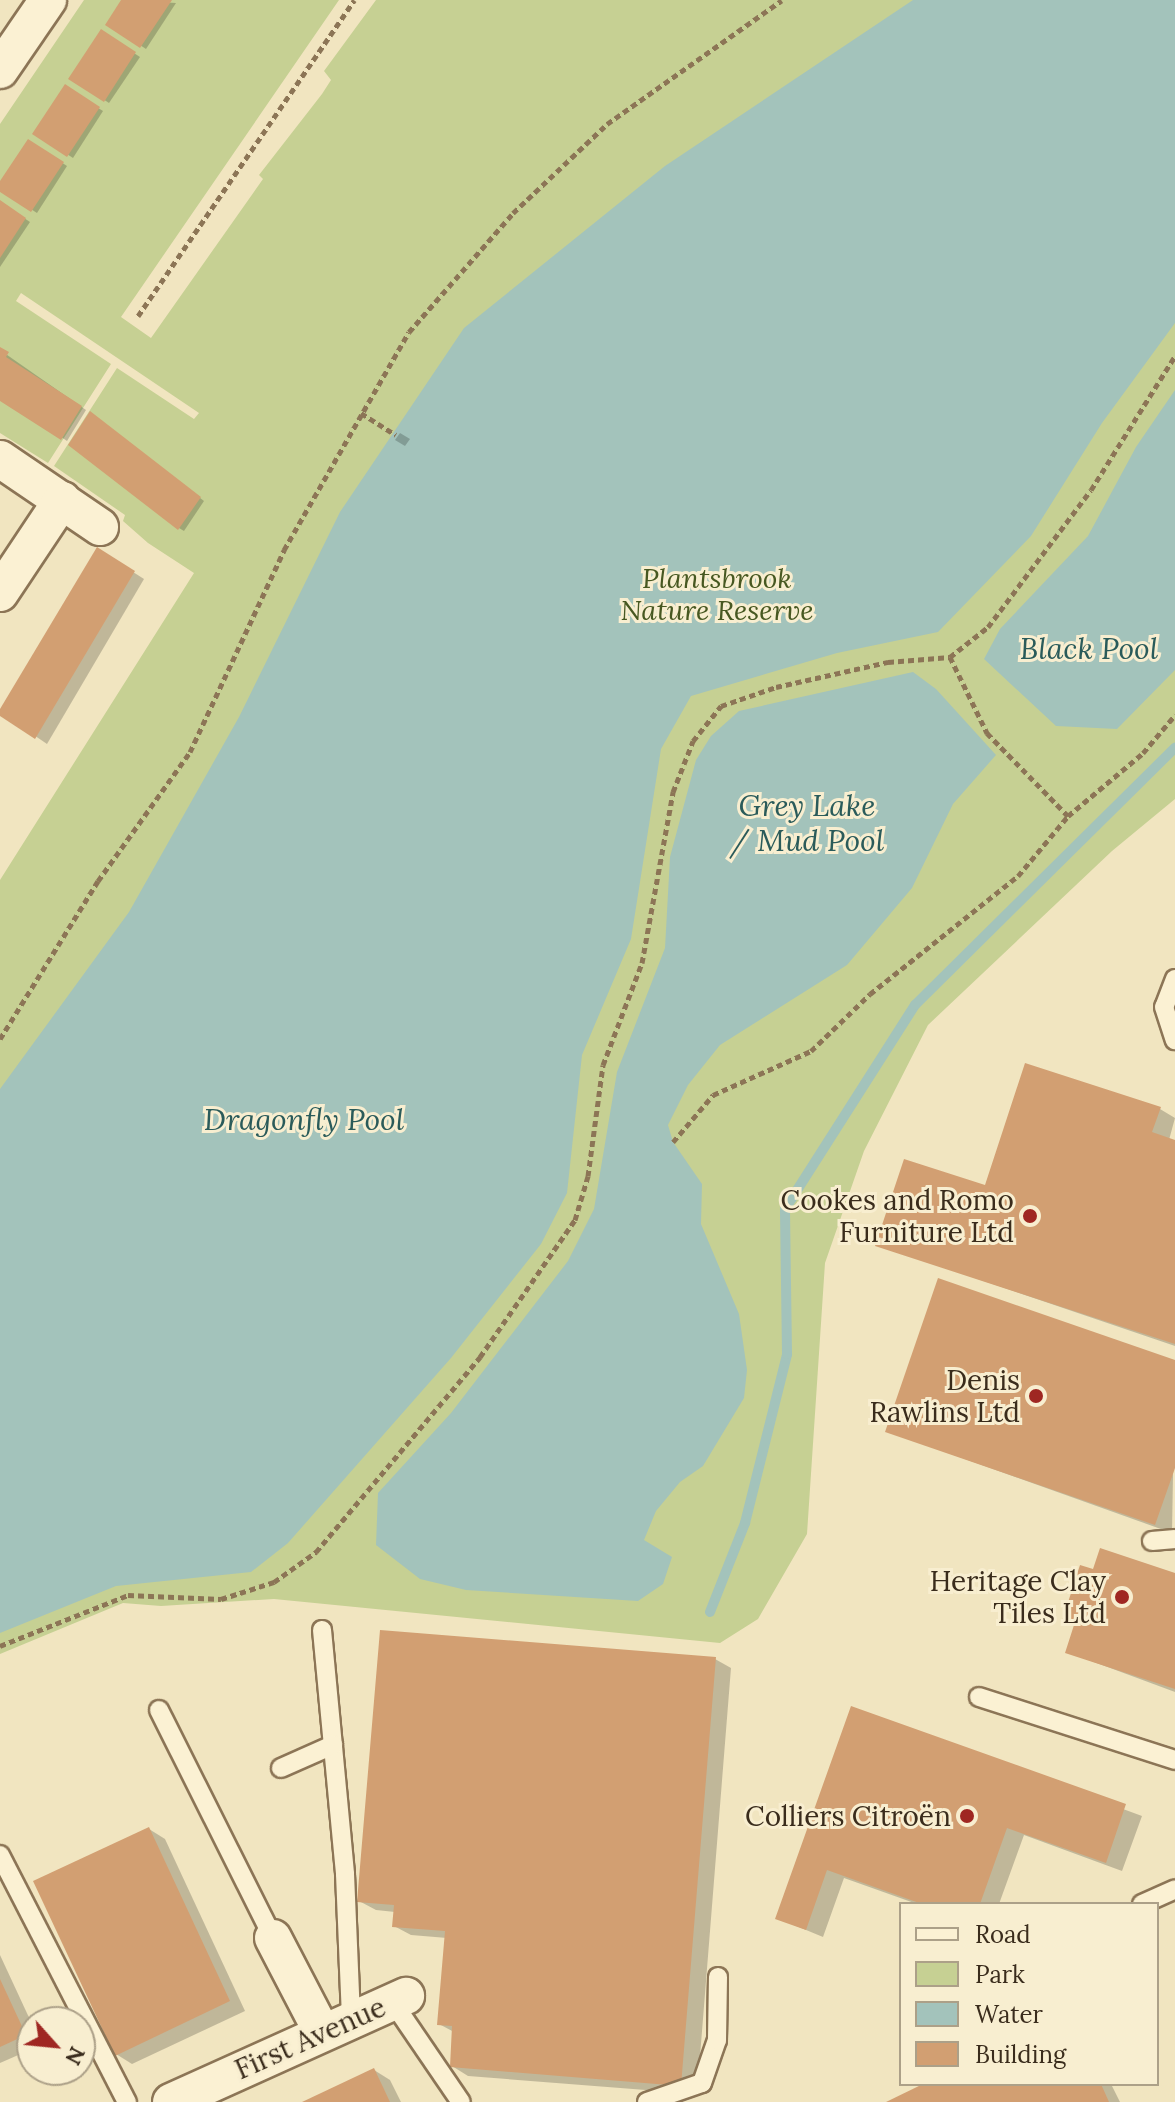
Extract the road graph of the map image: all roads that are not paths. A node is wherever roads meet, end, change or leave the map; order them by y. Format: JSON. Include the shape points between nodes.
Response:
{"nodes":[{"id":1,"x":48,"y":0,"type":"edge"},
{"id":2,"x":0,"y":70,"type":"edge"},
{"id":3,"x":0,"y":459,"type":"edge"},
{"id":4,"x":62,"y":500,"type":"junction"},
{"id":5,"x":100,"y":527,"type":"dead end"},
{"id":6,"x":0,"y":593,"type":"edge"},
{"id":7,"x":1175,"y":979,"type":"edge"},
{"id":8,"x":1175,"y":1040,"type":"edge"},
{"id":9,"x":1175,"y":1539,"type":"edge"},
{"id":10,"x":1152,"y":1541,"type":"dead end"},
{"id":11,"x":322,"y":1630,"type":"dead end"},
{"id":12,"x":979,"y":1697,"type":"dead end"},
{"id":13,"x":159,"y":1710,"type":"dead end"},
{"id":14,"x":333,"y":1745,"type":"junction"},
{"id":15,"x":1175,"y":1760,"type":"edge"},
{"id":16,"x":281,"y":1768,"type":"dead end"},
{"id":17,"x":0,"y":1855,"type":"edge"},
{"id":18,"x":1175,"y":1889,"type":"edge"},
{"id":19,"x":1146,"y":1902,"type":"edge"},
{"id":20,"x":273,"y":1938,"type":"joint"},
{"id":21,"x":718,"y":1977,"type":"dead end"},
{"id":22,"x":399,"y":1998,"type":"joint"},
{"id":23,"x":336,"y":2025,"type":"junction"},
{"id":24,"x":127,"y":2102,"type":"edge"},
{"id":25,"x":171,"y":2102,"type":"edge"},
{"id":26,"x":461,"y":2102,"type":"edge"},
{"id":27,"x":647,"y":2102,"type":"edge"}],
"edges":[{"from":1,"to":2,"type":"street"},
{"from":3,"to":4,"type":"street"},
{"from":4,"to":5,"type":"street"},
{"from":4,"to":6,"type":"street"},
{"from":7,"to":8,"type":"lane","via":[[1164,1007]]},
{"from":9,"to":10,"type":"lane"},
{"from":11,"to":14,"type":"lane"},
{"from":12,"to":15,"type":"lane"},
{"from":13,"to":20,"type":"lane"},
{"from":14,"to":16,"type":"lane"},
{"from":14,"to":23,"type":"lane"},
{"from":17,"to":24,"type":"lane"},
{"from":18,"to":19,"type":"lane"},
{"from":20,"to":23,"type":"street"},
{"from":21,"to":27,"type":"lane","via":[[717,2040],[702,2083]]},
{"from":22,"to":23,"type":"street","name":"First Avenue"},
{"from":22,"to":26,"type":"lane"},
{"from":23,"to":25,"type":"street","name":"First Avenue"}]}
